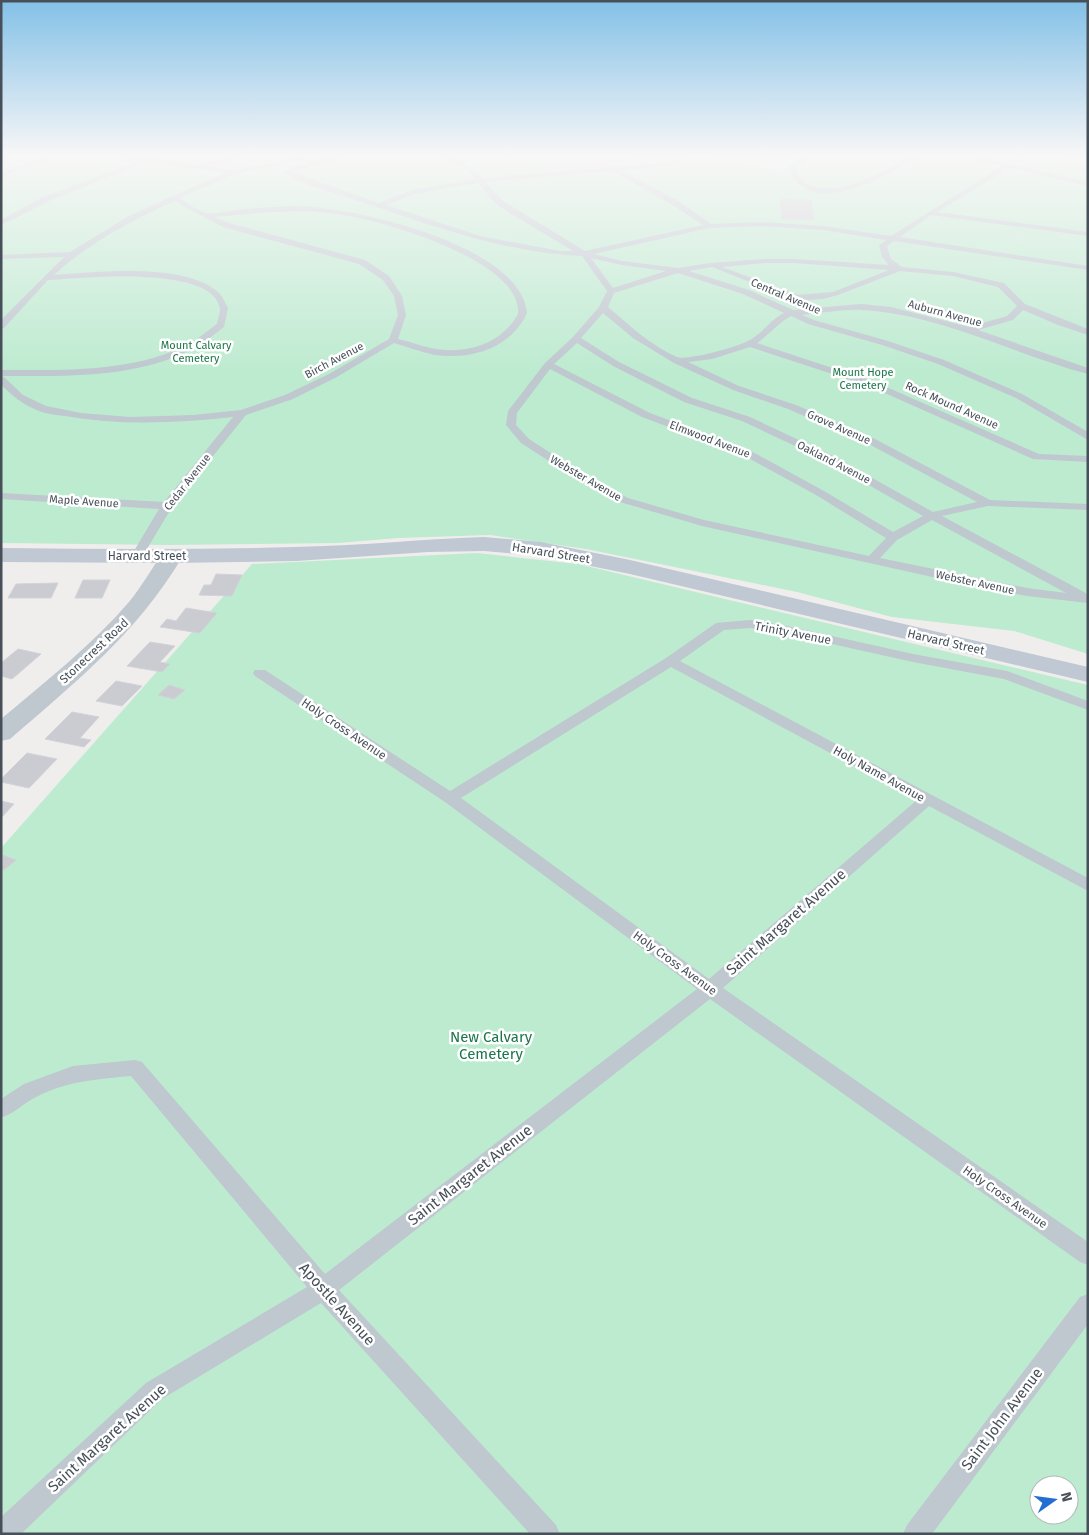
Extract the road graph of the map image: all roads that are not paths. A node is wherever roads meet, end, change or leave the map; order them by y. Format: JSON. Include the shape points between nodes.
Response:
{"nodes":[{"id":1,"x":114,"y":229,"type":"edge"},
{"id":2,"x":239,"y":229,"type":"edge"},
{"id":3,"x":405,"y":229,"type":"edge"},
{"id":4,"x":449,"y":229,"type":"edge"},
{"id":5,"x":540,"y":229,"type":"edge"},
{"id":6,"x":697,"y":229,"type":"edge"},
{"id":7,"x":827,"y":229,"type":"edge"},
{"id":8,"x":907,"y":229,"type":"edge"},
{"id":9,"x":1048,"y":229,"type":"edge"},
{"id":10,"x":1088,"y":234,"type":"edge"},
{"id":11,"x":891,"y":240,"type":"junction"},
{"id":12,"x":72,"y":254,"type":"junction"},
{"id":13,"x":584,"y":254,"type":"junction"},
{"id":14,"x":1,"y":257,"type":"edge"},
{"id":15,"x":14,"y":257,"type":"junction"},
{"id":16,"x":1,"y":261,"type":"edge"},
{"id":17,"x":710,"y":265,"type":"junction"},
{"id":18,"x":1088,"y":268,"type":"edge"},
{"id":19,"x":901,"y":269,"type":"junction"},
{"id":20,"x":678,"y":270,"type":"junction"},
{"id":21,"x":46,"y":278,"type":"junction"},
{"id":22,"x":611,"y":291,"type":"junction"},
{"id":23,"x":1022,"y":306,"type":"junction"},
{"id":24,"x":603,"y":308,"type":"junction"},
{"id":25,"x":791,"y":313,"type":"junction"},
{"id":26,"x":1,"y":326,"type":"edge"},
{"id":27,"x":969,"y":330,"type":"junction"},
{"id":28,"x":1088,"y":332,"type":"edge"},
{"id":29,"x":576,"y":339,"type":"junction"},
{"id":30,"x":393,"y":340,"type":"junction"},
{"id":31,"x":750,"y":344,"type":"junction"},
{"id":32,"x":677,"y":361,"type":"junction"},
{"id":33,"x":548,"y":365,"type":"junction"},
{"id":34,"x":1088,"y":371,"type":"edge"},
{"id":35,"x":1,"y":373,"type":"edge"},
{"id":36,"x":1,"y":379,"type":"edge"},
{"id":37,"x":242,"y":412,"type":"junction"},
{"id":38,"x":1088,"y":437,"type":"edge"},
{"id":39,"x":1088,"y":459,"type":"edge"},
{"id":40,"x":1,"y":496,"type":"edge"},
{"id":41,"x":988,"y":503,"type":"junction"},
{"id":42,"x":167,"y":506,"type":"junction"},
{"id":43,"x":1088,"y":507,"type":"edge"},
{"id":44,"x":933,"y":515,"type":"junction"},
{"id":45,"x":893,"y":537,"type":"junction"},
{"id":46,"x":1,"y":555,"type":"edge"},
{"id":47,"x":137,"y":556,"type":"junction"},
{"id":48,"x":172,"y":556,"type":"junction"},
{"id":49,"x":873,"y":559,"type":"junction"},
{"id":50,"x":1088,"y":598,"type":"edge"},
{"id":51,"x":671,"y":660,"type":"junction"},
{"id":52,"x":260,"y":673,"type":"dead end"},
{"id":53,"x":1088,"y":675,"type":"edge"},
{"id":54,"x":1088,"y":706,"type":"edge"},
{"id":55,"x":1,"y":733,"type":"edge"},
{"id":56,"x":450,"y":798,"type":"junction"},
{"id":57,"x":927,"y":800,"type":"junction"},
{"id":58,"x":1088,"y":885,"type":"edge"},
{"id":59,"x":710,"y":989,"type":"junction"},
{"id":60,"x":1,"y":1110,"type":"edge"},
{"id":61,"x":1088,"y":1255,"type":"edge"},
{"id":62,"x":323,"y":1289,"type":"junction"},
{"id":63,"x":1088,"y":1305,"type":"edge"},
{"id":64,"x":2,"y":1534,"type":"edge"},
{"id":65,"x":547,"y":1534,"type":"edge"},
{"id":66,"x":916,"y":1534,"type":"edge"}],
"edges":[{"from":1,"to":12,"type":"lane"},
{"from":2,"to":30,"type":"lane","via":[[362,262],[386,278],[398,296],[402,315]]},
{"from":3,"to":30,"type":"lane","via":[[471,256],[498,273],[519,293],[523,313],[513,331],[494,344],[472,352],[435,352]]},
{"from":4,"to":13,"type":"lane","via":[[478,238],[560,253]]},
{"from":5,"to":13,"type":"lane","name":"Central Avenue"},
{"from":6,"to":13,"type":"lane"},
{"from":7,"to":11,"type":"lane"},
{"from":8,"to":11,"type":"lane"},
{"from":9,"to":10,"type":"lane"},
{"from":11,"to":18,"type":"lane"},
{"from":11,"to":19,"type":"lane","via":[[883,245],[885,258]]},
{"from":12,"to":15,"type":"lane"},
{"from":12,"to":21,"type":"lane"},
{"from":13,"to":20,"type":"lane","name":"Central Avenue"},
{"from":13,"to":22,"type":"lane"},
{"from":14,"to":15,"type":"lane"},
{"from":15,"to":16,"type":"lane"},
{"from":17,"to":19,"type":"lane","via":[[794,261]]},
{"from":17,"to":19,"type":"lane","via":[[797,298],[810,299],[828,297]]},
{"from":17,"to":20,"type":"lane"},
{"from":19,"to":23,"type":"lane","via":[[953,274],[1001,285]]},
{"from":20,"to":22,"type":"lane"},
{"from":20,"to":25,"type":"lane","name":"Central Avenue","via":[[746,292]]},
{"from":21,"to":26,"type":"lane"},
{"from":21,"to":35,"type":"lane","via":[[124,274],[168,276],[196,282],[215,292],[224,308],[221,325],[191,346],[153,362],[107,371]]},
{"from":22,"to":24,"type":"lane","name":"Webster Avenue"},
{"from":23,"to":27,"type":"lane","via":[[1010,318]]},
{"from":23,"to":28,"type":"lane"},
{"from":24,"to":29,"type":"lane","name":"Webster Avenue"},
{"from":24,"to":32,"type":"lane","name":"Grove Avenue","via":[[636,336]]},
{"from":25,"to":27,"type":"lane","name":"Auburn Avenue","via":[[861,307],[891,310]]},
{"from":25,"to":31,"type":"lane"},
{"from":25,"to":38,"type":"lane","name":"Central Avenue","via":[[971,374],[1019,396]]},
{"from":27,"to":34,"type":"lane","name":"Auburn Avenue"},
{"from":29,"to":33,"type":"lane","name":"Webster Avenue"},
{"from":29,"to":44,"type":"lane","name":"Oakland Avenue","via":[[616,364],[688,400],[746,419],[821,454]]},
{"from":30,"to":37,"type":"lane","name":"Birch Avenue","via":[[289,397]]},
{"from":31,"to":32,"type":"lane","via":[[709,357]]},
{"from":31,"to":39,"type":"lane","name":"Rock Mound Avenue","via":[[872,384],[1037,457]]},
{"from":32,"to":41,"type":"lane","name":"Grove Avenue","via":[[871,441]]},
{"from":33,"to":45,"type":"lane","name":"Elmwood Avenue","via":[[646,415],[745,452]]},
{"from":33,"to":49,"type":"lane","name":"Webster Avenue","via":[[512,413],[511,425],[525,441],[584,479],[624,500],[702,523]]},
{"from":36,"to":37,"type":"lane","name":"Birch Avenue","via":[[20,397],[43,408],[81,416],[130,420]]},
{"from":37,"to":42,"type":"lane","name":"Cedar Avenue"},
{"from":40,"to":42,"type":"lane","name":"Maple Avenue"},
{"from":41,"to":43,"type":"lane","name":"Grove Avenue"},
{"from":41,"to":44,"type":"lane"},
{"from":42,"to":47,"type":"lane","name":"Cedar Avenue"},
{"from":44,"to":45,"type":"lane"},
{"from":44,"to":50,"type":"lane","name":"Oakland Avenue","via":[[1004,556]]},
{"from":45,"to":49,"type":"lane"},
{"from":46,"to":47,"type":"main road","name":"Harvard Street"},
{"from":47,"to":48,"type":"main road","name":"Harvard Street"},
{"from":48,"to":53,"type":"main road","name":"Harvard Street","via":[[296,554],[428,545],[484,544],[541,549]]},
{"from":48,"to":55,"type":"street","name":"Stonecrest Road","via":[[129,618]]},
{"from":49,"to":50,"type":"lane","name":"Webster Avenue","via":[[1018,591]]},
{"from":51,"to":54,"type":"lane","name":"Trinity Avenue","via":[[721,626],[750,624],[1007,675]]},
{"from":51,"to":56,"type":"lane","name":"Trinity Avenue"},
{"from":51,"to":57,"type":"lane","name":"Holy Name Avenue"},
{"from":52,"to":56,"type":"lane","name":"Holy Cross Avenue"},
{"from":56,"to":59,"type":"lane","name":"Holy Cross Avenue"},
{"from":57,"to":58,"type":"lane","name":"Holy Name Avenue"},
{"from":57,"to":59,"type":"lane","name":"Saint Margaret Avenue"},
{"from":59,"to":61,"type":"lane","name":"Holy Cross Avenue"},
{"from":59,"to":62,"type":"lane","name":"Saint Margaret Avenue"},
{"from":60,"to":62,"type":"lane","name":"Apostle Avenue","via":[[31,1090],[73,1074],[135,1068]]},
{"from":62,"to":64,"type":"lane","name":"Saint Margaret Avenue","via":[[154,1391]]},
{"from":62,"to":65,"type":"lane","name":"Apostle Avenue"},
{"from":63,"to":66,"type":"lane","name":"Saint John Avenue"}]}
